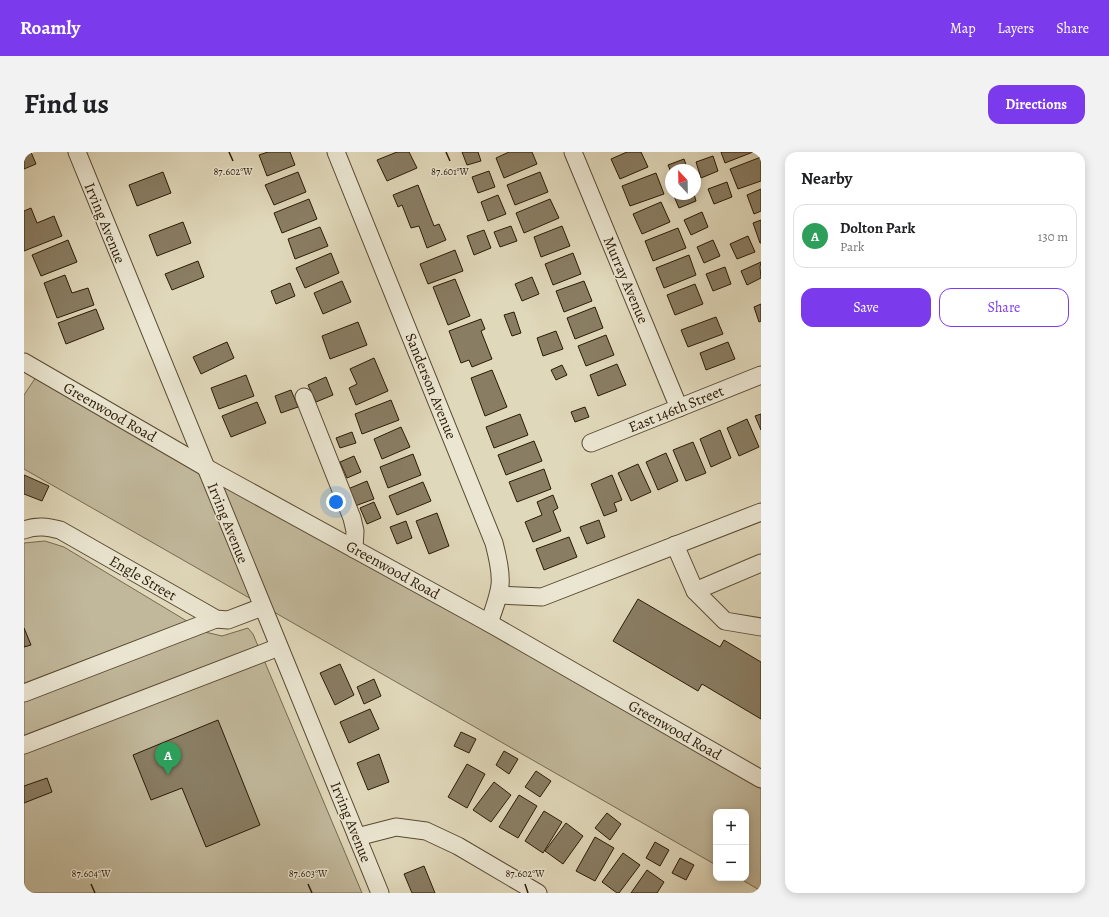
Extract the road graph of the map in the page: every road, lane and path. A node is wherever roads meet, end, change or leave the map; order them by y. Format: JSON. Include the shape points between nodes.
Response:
{"nodes":[{"id":1,"x":76,"y":152,"type":"edge"},
{"id":2,"x":336,"y":152,"type":"edge"},
{"id":3,"x":573,"y":152,"type":"edge"},
{"id":4,"x":24,"y":362,"type":"edge"},
{"id":5,"x":761,"y":375,"type":"edge"},
{"id":6,"x":304,"y":397,"type":"dead end"},
{"id":7,"x":679,"y":408,"type":"junction"},
{"id":8,"x":591,"y":443,"type":"dead end"},
{"id":9,"x":205,"y":467,"type":"junction"},
{"id":10,"x":761,"y":512,"type":"edge"},
{"id":11,"x":24,"y":530,"type":"edge"},
{"id":12,"x":675,"y":545,"type":"junction"},
{"id":13,"x":354,"y":549,"type":"junction"},
{"id":14,"x":761,"y":563,"type":"edge"},
{"id":15,"x":695,"y":591,"type":"junction"},
{"id":16,"x":499,"y":595,"type":"junction"},
{"id":17,"x":262,"y":607,"type":"junction"},
{"id":18,"x":216,"y":619,"type":"junction"},
{"id":19,"x":489,"y":623,"type":"junction"},
{"id":20,"x":761,"y":627,"type":"edge"},
{"id":21,"x":279,"y":647,"type":"junction"},
{"id":22,"x":24,"y":693,"type":"edge"},
{"id":23,"x":24,"y":745,"type":"edge"},
{"id":24,"x":761,"y":779,"type":"edge"},
{"id":25,"x":357,"y":837,"type":"junction"},
{"id":26,"x":380,"y":893,"type":"edge"},
{"id":27,"x":538,"y":893,"type":"edge"}],
"edges":[{"from":1,"to":9,"type":"street","name":"Irving Avenue"},
{"from":2,"to":16,"type":"street","name":"Sanderson Avenue","via":[[494,544],[502,579]]},
{"from":3,"to":7,"type":"street","name":"Murray Avenue"},
{"from":4,"to":9,"type":"street","name":"Greenwood Road"},
{"from":5,"to":7,"type":"street","name":"East 146th Street"},
{"from":6,"to":13,"type":"street","via":[[352,518],[355,531]]},
{"from":7,"to":8,"type":"street","name":"East 146th Street"},
{"from":9,"to":13,"type":"street","name":"Greenwood Road"},
{"from":9,"to":17,"type":"street","name":"Irving Avenue"},
{"from":10,"to":12,"type":"street"},
{"from":11,"to":18,"type":"street","name":"Engle Street","via":[[32,527],[60,530]]},
{"from":12,"to":15,"type":"street"},
{"from":12,"to":16,"type":"street","via":[[542,597]]},
{"from":13,"to":19,"type":"street","name":"Greenwood Road"},
{"from":14,"to":15,"type":"street"},
{"from":15,"to":20,"type":"street","via":[[725,621]]},
{"from":16,"to":19,"type":"street","name":"Sanderson Avenue"},
{"from":17,"to":18,"type":"street","via":[[228,620]]},
{"from":17,"to":21,"type":"street","name":"Irving Avenue"},
{"from":18,"to":22,"type":"street"},
{"from":19,"to":24,"type":"street","name":"Greenwood Road"},
{"from":21,"to":23,"type":"street"},
{"from":21,"to":25,"type":"street","name":"Irving Avenue"},
{"from":25,"to":26,"type":"street","name":"Irving Avenue"},
{"from":25,"to":27,"type":"street","via":[[396,827],[426,831],[458,846]]}]}
